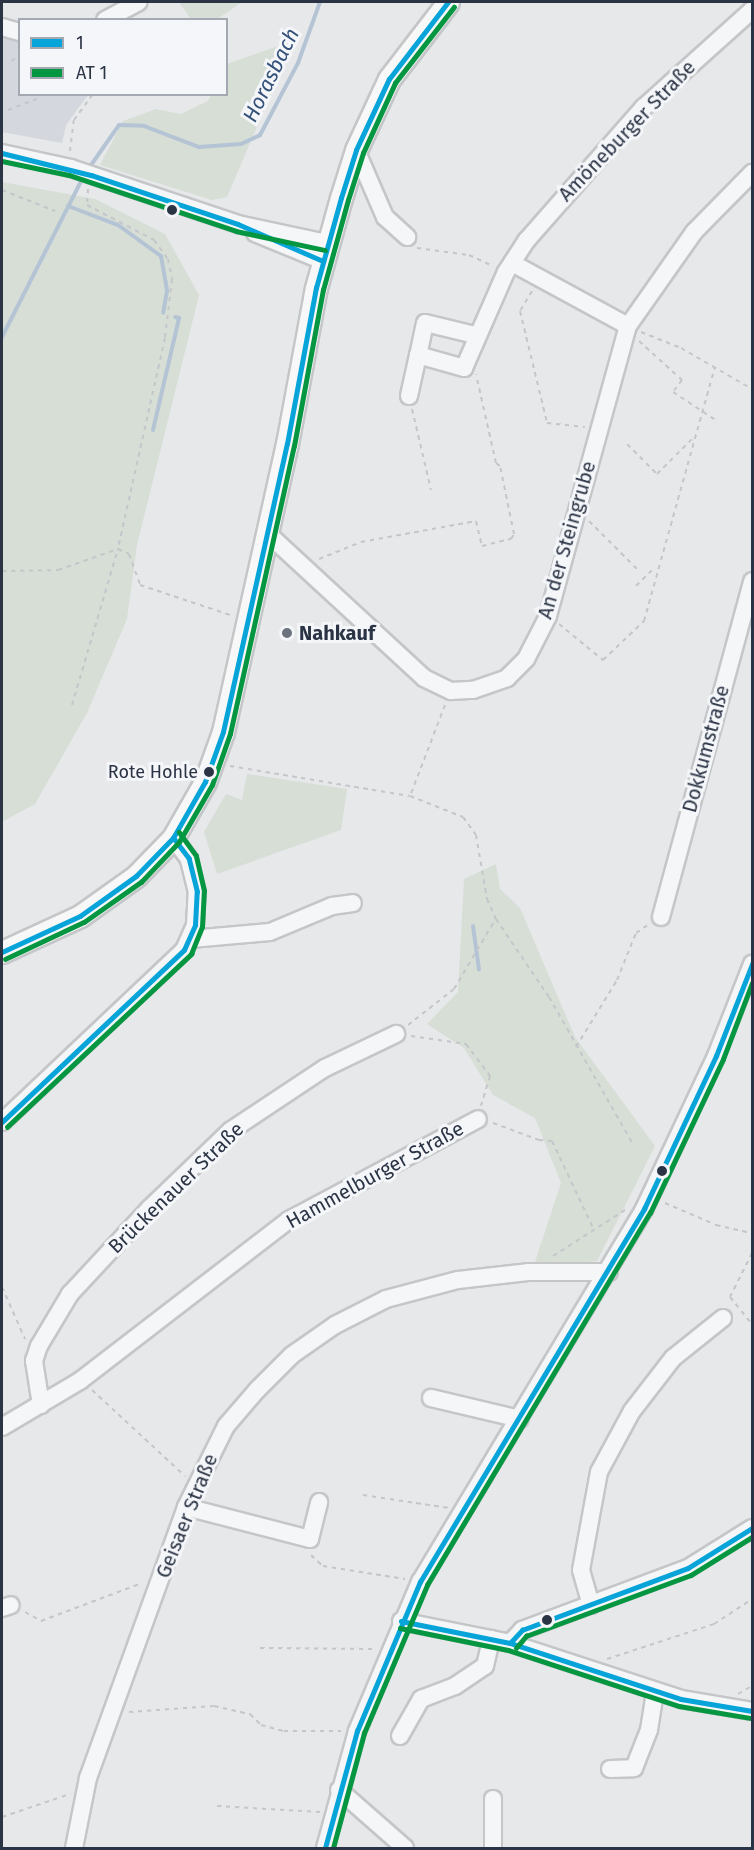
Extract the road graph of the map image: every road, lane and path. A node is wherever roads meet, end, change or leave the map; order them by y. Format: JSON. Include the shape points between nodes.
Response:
{"nodes":[{"id":1,"x":139,"y":2,"type":"edge"},
{"id":2,"x":448,"y":2,"type":"edge"},
{"id":3,"x":753,"y":10,"type":"edge"},
{"id":4,"x":109,"y":18,"type":"edge"},
{"id":5,"x":2,"y":27,"type":"edge"},
{"id":6,"x":18,"y":31,"type":"edge"},
{"id":7,"x":18,"y":57,"type":"edge"},
{"id":8,"x":11,"y":61,"type":"dead end"},
{"id":9,"x":92,"y":96,"type":"edge"},
{"id":10,"x":37,"y":99,"type":"dead end"},
{"id":11,"x":8,"y":110,"type":"dead end"},
{"id":12,"x":356,"y":150,"type":"junction"},
{"id":13,"x":2,"y":153,"type":"edge"},
{"id":14,"x":71,"y":168,"type":"junction"},
{"id":15,"x":753,"y":173,"type":"edge"},
{"id":16,"x":2,"y":190,"type":"edge"},
{"id":17,"x":87,"y":205,"type":"dead end"},
{"id":18,"x":55,"y":211,"type":"dead end"},
{"id":19,"x":407,"y":237,"type":"joint"},
{"id":20,"x":325,"y":252,"type":"junction"},
{"id":21,"x":509,"y":267,"type":"junction"},
{"id":22,"x":539,"y":278,"type":"junction"},
{"id":23,"x":627,"y":331,"type":"junction"},
{"id":24,"x":475,"y":335,"type":"junction"},
{"id":25,"x":418,"y":355,"type":"junction"},
{"id":26,"x":465,"y":365,"type":"junction"},
{"id":27,"x":715,"y":367,"type":"junction"},
{"id":28,"x":753,"y":389,"type":"edge"},
{"id":29,"x":409,"y":396,"type":"joint"},
{"id":30,"x":702,"y":411,"type":"junction"},
{"id":31,"x":717,"y":421,"type":"dead end"},
{"id":32,"x":600,"y":428,"type":"junction"},
{"id":33,"x":694,"y":437,"type":"junction"},
{"id":34,"x":627,"y":444,"type":"dead end"},
{"id":35,"x":431,"y":490,"type":"dead end"},
{"id":36,"x":577,"y":509,"type":"junction"},
{"id":37,"x":267,"y":532,"type":"junction"},
{"id":38,"x":118,"y":549,"type":"junction"},
{"id":39,"x":302,"y":566,"type":"junction"},
{"id":40,"x":657,"y":566,"type":"junction"},
{"id":41,"x":638,"y":570,"type":"dead end"},
{"id":42,"x":2,"y":571,"type":"edge"},
{"id":43,"x":753,"y":581,"type":"edge"},
{"id":44,"x":636,"y":586,"type":"dead end"},
{"id":45,"x":548,"y":616,"type":"junction"},
{"id":46,"x":247,"y":621,"type":"junction"},
{"id":47,"x":451,"y":691,"type":"junction"},
{"id":48,"x":72,"y":705,"type":"dead end"},
{"id":49,"x":213,"y":763,"type":"junction"},
{"id":50,"x":410,"y":796,"type":"junction"},
{"id":51,"x":173,"y":838,"type":"junction"},
{"id":52,"x":353,"y":903,"type":"dead end"},
{"id":53,"x":661,"y":917,"type":"joint"},
{"id":54,"x":496,"y":919,"type":"junction"},
{"id":55,"x":190,"y":939,"type":"junction"},
{"id":56,"x":2,"y":952,"type":"edge"},
{"id":57,"x":753,"y":964,"type":"edge"},
{"id":58,"x":396,"y":1034,"type":"junction"},
{"id":59,"x":576,"y":1047,"type":"junction"},
{"id":60,"x":485,"y":1121,"type":"junction"},
{"id":61,"x":2,"y":1122,"type":"edge"},
{"id":62,"x":633,"y":1144,"type":"dead end"},
{"id":63,"x":650,"y":1197,"type":"junction"},
{"id":64,"x":624,"y":1208,"type":"dead end"},
{"id":65,"x":594,"y":1230,"type":"junction"},
{"id":66,"x":753,"y":1233,"type":"edge"},
{"id":67,"x":753,"y":1253,"type":"edge"},
{"id":68,"x":528,"y":1272,"type":"junction"},
{"id":69,"x":609,"y":1272,"type":"junction"},
{"id":70,"x":2,"y":1287,"type":"edge"},
{"id":71,"x":723,"y":1318,"type":"dead end"},
{"id":72,"x":753,"y":1324,"type":"edge"},
{"id":73,"x":34,"y":1360,"type":"junction"},
{"id":74,"x":81,"y":1380,"type":"junction"},
{"id":75,"x":431,"y":1398,"type":"dead end"},
{"id":76,"x":41,"y":1405,"type":"junction"},
{"id":77,"x":519,"y":1419,"type":"junction"},
{"id":78,"x":2,"y":1427,"type":"edge"},
{"id":79,"x":195,"y":1485,"type":"junction"},
{"id":80,"x":363,"y":1495,"type":"dead end"},
{"id":81,"x":319,"y":1502,"type":"dead end"},
{"id":82,"x":186,"y":1507,"type":"junction"},
{"id":83,"x":460,"y":1510,"type":"junction"},
{"id":84,"x":753,"y":1528,"type":"edge"},
{"id":85,"x":163,"y":1575,"type":"junction"},
{"id":86,"x":753,"y":1599,"type":"edge"},
{"id":87,"x":591,"y":1605,"type":"junction"},
{"id":88,"x":6,"y":1607,"type":"edge"},
{"id":89,"x":401,"y":1621,"type":"junction"},
{"id":90,"x":491,"y":1640,"type":"junction"},
{"id":91,"x":510,"y":1643,"type":"junction"},
{"id":92,"x":260,"y":1648,"type":"dead end"},
{"id":93,"x":390,"y":1649,"type":"junction"},
{"id":94,"x":595,"y":1671,"type":"junction"},
{"id":95,"x":655,"y":1690,"type":"junction"},
{"id":96,"x":246,"y":1706,"type":"dead end"},
{"id":97,"x":753,"y":1711,"type":"edge"},
{"id":98,"x":244,"y":1712,"type":"junction"},
{"id":99,"x":111,"y":1713,"type":"junction"},
{"id":100,"x":357,"y":1731,"type":"junction"},
{"id":101,"x":400,"y":1736,"type":"dead end"},
{"id":102,"x":610,"y":1769,"type":"dead end"},
{"id":103,"x":86,"y":1788,"type":"junction"},
{"id":104,"x":339,"y":1790,"type":"junction"},
{"id":105,"x":493,"y":1799,"type":"dead end"},
{"id":106,"x":217,"y":1806,"type":"dead end"},
{"id":107,"x":333,"y":1812,"type":"junction"},
{"id":108,"x":2,"y":1818,"type":"edge"},
{"id":109,"x":74,"y":1848,"type":"edge"},
{"id":110,"x":325,"y":1848,"type":"edge"},
{"id":111,"x":405,"y":1848,"type":"edge"},
{"id":112,"x":493,"y":1848,"type":"edge"}],
"edges":[{"from":1,"to":4,"type":"street"},
{"from":2,"to":12,"type":"main road","via":[[389,79]]},
{"from":3,"to":21,"type":"street","name":"Amöneburger Straße","via":[[644,107],[573,184]]},
{"from":5,"to":6,"type":"street"},
{"from":7,"to":8,"type":"path"},
{"from":9,"to":14,"type":"path","via":[[74,120]]},
{"from":10,"to":11,"type":"path"},
{"from":12,"to":19,"type":"street","via":[[385,217]]},
{"from":12,"to":20,"type":"main road"},
{"from":13,"to":14,"type":"street"},
{"from":14,"to":20,"type":"street"},
{"from":15,"to":23,"type":"street","name":"An der Steingrube","via":[[694,232]]},
{"from":16,"to":18,"type":"path"},
{"from":17,"to":38,"type":"path","via":[[154,240],[168,259],[172,279],[165,338]]},
{"from":19,"to":21,"type":"path","via":[[412,247],[469,255]]},
{"from":20,"to":37,"type":"main road"},
{"from":21,"to":22,"type":"street"},
{"from":21,"to":24,"type":"street","name":"Amöneburger Straße"},
{"from":22,"to":23,"type":"street"},
{"from":22,"to":32,"type":"path","via":[[520,311],[547,423]]},
{"from":23,"to":27,"type":"path"},
{"from":23,"to":30,"type":"path","via":[[682,380],[673,392]]},
{"from":23,"to":32,"type":"street","name":"An der Steingrube"},
{"from":24,"to":25,"type":"street","via":[[425,323]]},
{"from":24,"to":26,"type":"street","name":"Amöneburger Straße"},
{"from":25,"to":26,"type":"street","via":[[464,368]]},
{"from":25,"to":29,"type":"street"},
{"from":26,"to":39,"type":"path","via":[[478,376],[510,511],[512,539],[482,546],[476,521],[361,542]]},
{"from":27,"to":28,"type":"path"},
{"from":27,"to":30,"type":"path"},
{"from":29,"to":35,"type":"path"},
{"from":30,"to":31,"type":"path"},
{"from":30,"to":33,"type":"path"},
{"from":32,"to":36,"type":"street","name":"An der Steingrube"},
{"from":33,"to":34,"type":"path","via":[[657,474]]},
{"from":33,"to":40,"type":"path"},
{"from":36,"to":41,"type":"path"},
{"from":36,"to":45,"type":"street","name":"An der Steingrube"},
{"from":37,"to":39,"type":"street"},
{"from":37,"to":46,"type":"main road"},
{"from":38,"to":42,"type":"path","via":[[58,570]]},
{"from":38,"to":46,"type":"path","via":[[129,554],[140,585]]},
{"from":38,"to":48,"type":"path"},
{"from":39,"to":47,"type":"street","via":[[391,651],[424,678]]},
{"from":40,"to":44,"type":"path"},
{"from":40,"to":45,"type":"path","via":[[644,621],[603,660]]},
{"from":43,"to":53,"type":"street","name":"Dokkumstraße"},
{"from":45,"to":47,"type":"street","name":"An der Steingrube","via":[[526,659],[507,678],[473,690]]},
{"from":46,"to":49,"type":"main road"},
{"from":47,"to":50,"type":"path"},
{"from":49,"to":50,"type":"path"},
{"from":49,"to":51,"type":"main road"},
{"from":50,"to":54,"type":"path","via":[[463,817],[476,836],[487,899]]},
{"from":51,"to":55,"type":"street","via":[[189,859],[195,881],[196,916]]},
{"from":51,"to":56,"type":"main road","via":[[136,876],[95,907]]},
{"from":52,"to":55,"type":"street","via":[[332,906],[270,932]]},
{"from":53,"to":59,"type":"path","via":[[636,933],[616,980]]},
{"from":54,"to":58,"type":"path","via":[[454,989]]},
{"from":54,"to":59,"type":"path","via":[[549,997]]},
{"from":55,"to":61,"type":"street","via":[[170,966]]},
{"from":57,"to":63,"type":"street","via":[[716,1056]]},
{"from":58,"to":60,"type":"path","name":"Hammelburger Straße","via":[[466,1044],[490,1076]]},
{"from":58,"to":73,"type":"street","name":"Brückenauer Straße","via":[[325,1068],[230,1131],[150,1208],[70,1294]]},
{"from":59,"to":62,"type":"path"},
{"from":60,"to":65,"type":"path","via":[[552,1141]]},
{"from":60,"to":74,"type":"street","name":"Hammelburger Straße","via":[[289,1220]]},
{"from":63,"to":66,"type":"path","via":[[716,1225]]},
{"from":63,"to":69,"type":"street"},
{"from":64,"to":65,"type":"path"},
{"from":65,"to":68,"type":"path"},
{"from":67,"to":72,"type":"path","via":[[730,1297]]},
{"from":68,"to":69,"type":"street","name":"Geisaer Straße"},
{"from":68,"to":79,"type":"street","name":"Geisaer Straße","via":[[458,1280],[386,1299],[335,1325],[292,1355],[241,1408],[226,1426]]},
{"from":69,"to":77,"type":"street"},
{"from":70,"to":73,"type":"path"},
{"from":71,"to":87,"type":"street","via":[[673,1358],[632,1411],[599,1472],[581,1570]]},
{"from":73,"to":76,"type":"street"},
{"from":74,"to":76,"type":"street","name":"Hammelburger Straße"},
{"from":74,"to":79,"type":"path"},
{"from":75,"to":77,"type":"street"},
{"from":76,"to":78,"type":"street","name":"Hammelburger Straße"},
{"from":77,"to":83,"type":"street"},
{"from":79,"to":82,"type":"street","name":"Geisaer Straße"},
{"from":80,"to":83,"type":"path"},
{"from":81,"to":82,"type":"street","via":[[310,1539]]},
{"from":82,"to":85,"type":"street","name":"Geisaer Straße"},
{"from":83,"to":89,"type":"street"},
{"from":84,"to":87,"type":"street","via":[[688,1568]]},
{"from":85,"to":88,"type":"path","via":[[41,1621]]},
{"from":85,"to":99,"type":"street","name":"Geisaer Straße"},
{"from":86,"to":94,"type":"path","via":[[714,1624],[604,1659]]},
{"from":87,"to":91,"type":"street","via":[[522,1630]]},
{"from":89,"to":90,"type":"street"},
{"from":89,"to":93,"type":"street"},
{"from":90,"to":91,"type":"street"},
{"from":90,"to":101,"type":"street","via":[[485,1666],[455,1686],[421,1699]]},
{"from":91,"to":94,"type":"street"},
{"from":92,"to":93,"type":"path"},
{"from":93,"to":100,"type":"street"},
{"from":94,"to":95,"type":"street"},
{"from":95,"to":97,"type":"street","via":[[742,1712]]},
{"from":95,"to":102,"type":"street","via":[[649,1730],[634,1768]]},
{"from":96,"to":98,"type":"path"},
{"from":98,"to":99,"type":"path","via":[[214,1706]]},
{"from":98,"to":100,"type":"path","via":[[261,1725],[284,1731]]},
{"from":99,"to":103,"type":"street","name":"Geisaer Straße"},
{"from":100,"to":104,"type":"street"},
{"from":103,"to":108,"type":"path"},
{"from":103,"to":109,"type":"street","name":"Geisaer Straße"},
{"from":104,"to":107,"type":"street"},
{"from":104,"to":111,"type":"street"},
{"from":105,"to":112,"type":"street"},
{"from":106,"to":107,"type":"path"},
{"from":107,"to":110,"type":"street"}]}
